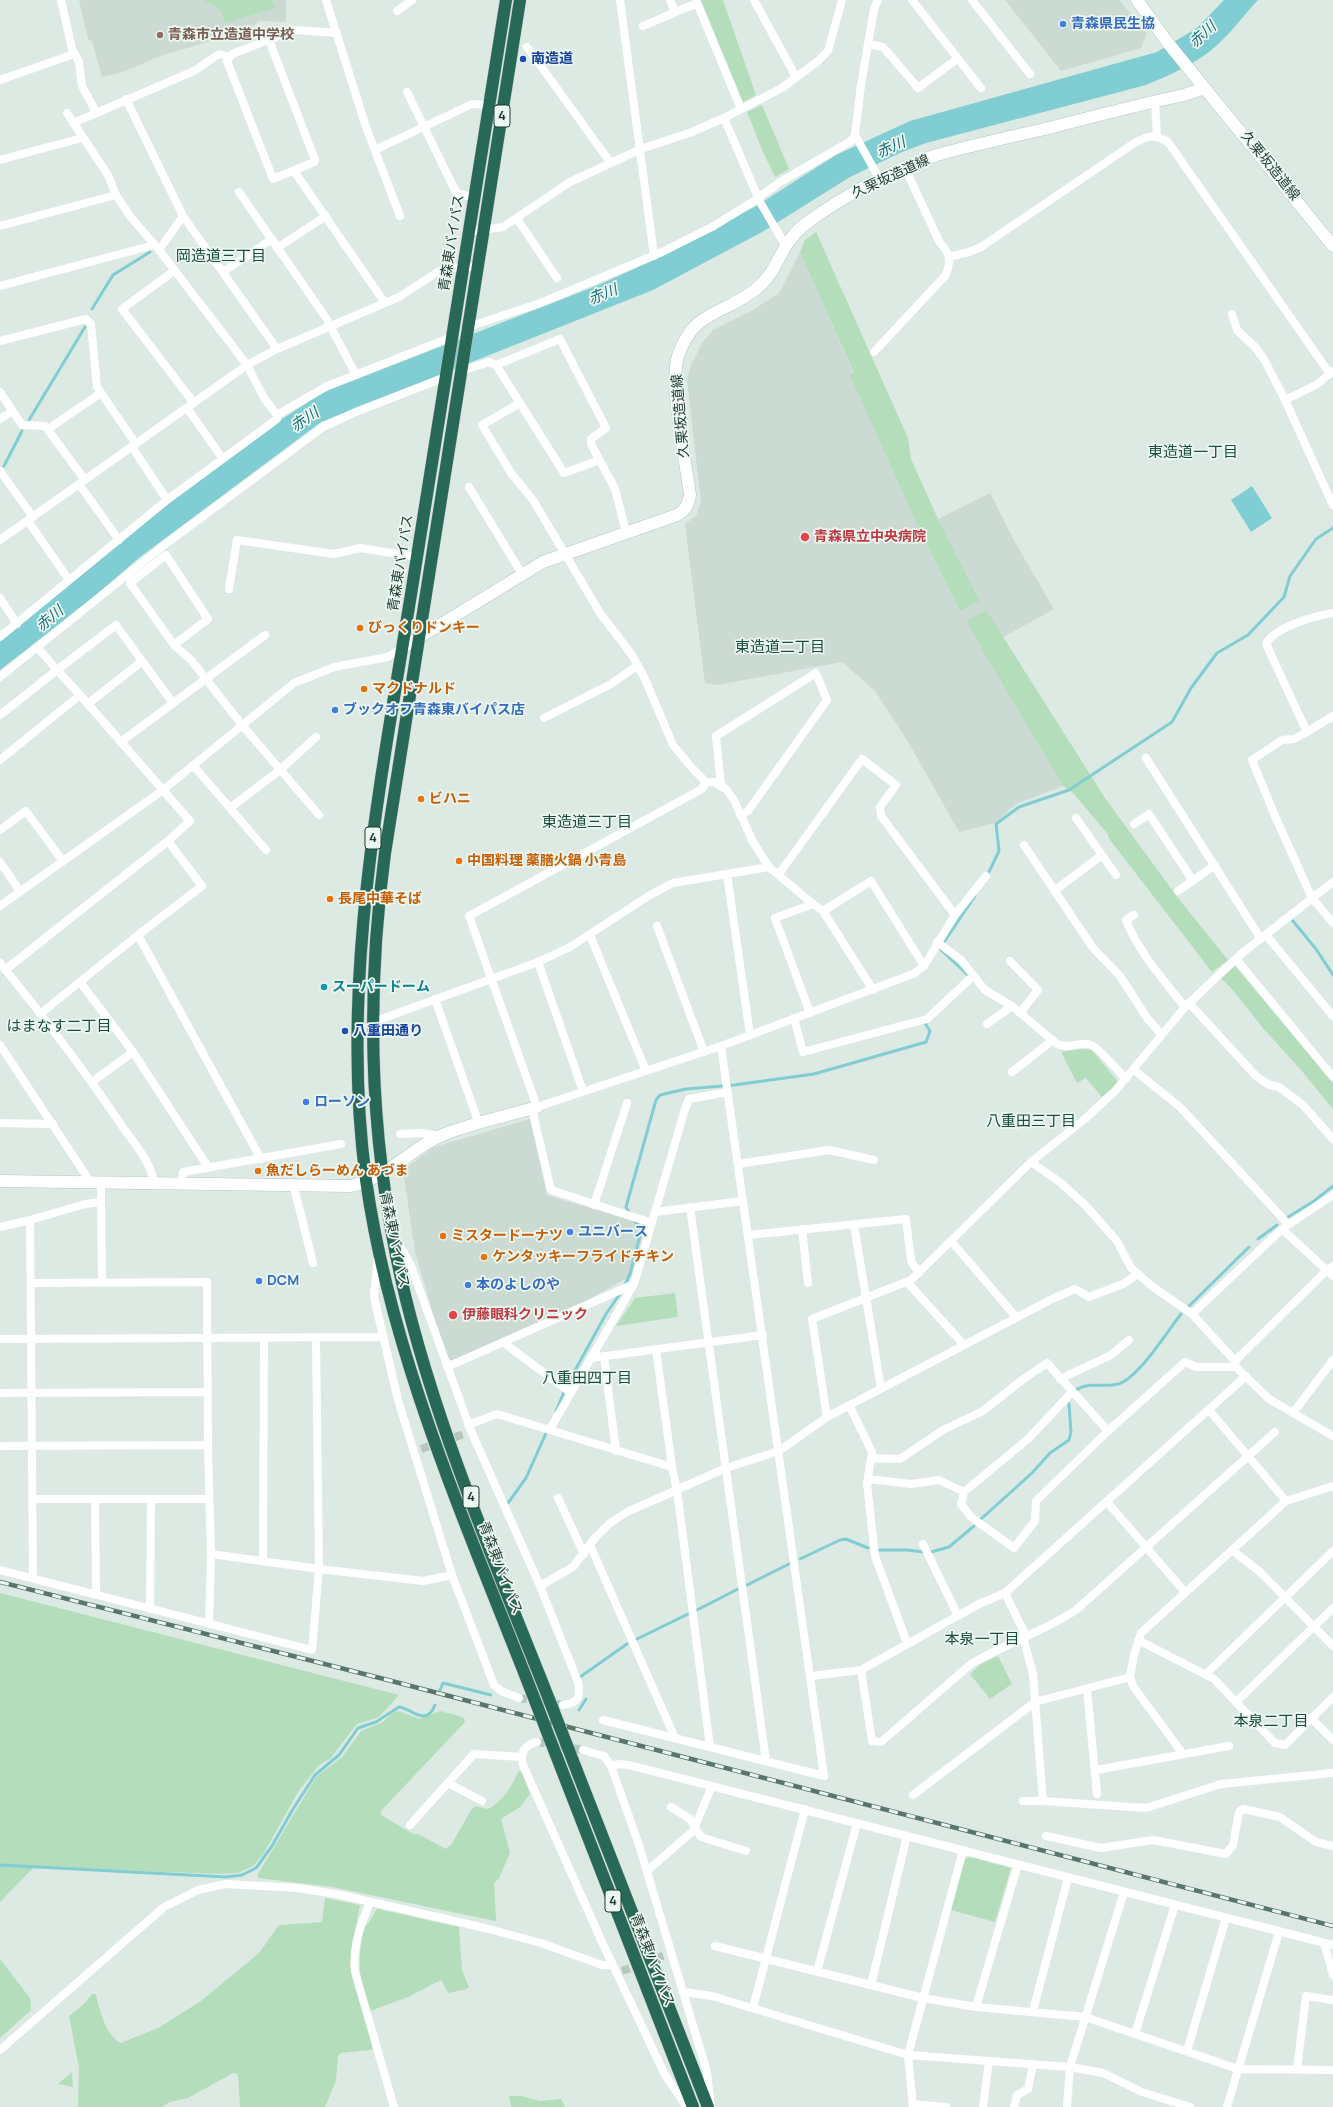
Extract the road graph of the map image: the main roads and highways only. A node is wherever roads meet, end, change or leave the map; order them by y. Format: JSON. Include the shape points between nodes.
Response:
{"nodes":[{"id":1,"x":506,"y":0,"type":"edge"},
{"id":2,"x":520,"y":0,"type":"edge"},
{"id":3,"x":1137,"y":0,"type":"edge"},
{"id":4,"x":1206,"y":88,"type":"junction"},
{"id":5,"x":1333,"y":246,"type":"edge"},
{"id":6,"x":419,"y":638,"type":"junction"},
{"id":7,"x":402,"y":648,"type":"junction"},
{"id":8,"x":534,"y":1108,"type":"road end"},
{"id":9,"x":383,"y":1173,"type":"junction"},
{"id":10,"x":0,"y":1181,"type":"edge"},
{"id":11,"x":367,"y":1182,"type":"junction"},
{"id":12,"x":693,"y":2107,"type":"edge"},
{"id":13,"x":708,"y":2107,"type":"edge"}],
"edges":[{"from":1,"to":7,"type":"highway","name":"青森東バイパス","number":"4"},
{"from":2,"to":6,"type":"highway","name":"青森東バイパス","number":"4"},
{"from":3,"to":4,"type":"main road","name":"久栗坂造道線","via":[[1168,43]]},
{"from":4,"to":5,"type":"main road","name":"久栗坂造道線"},
{"from":4,"to":6,"type":"main road","name":"久栗坂造道線","via":[[1184,96],[936,156],[880,180],[805,225],[790,237],[774,268],[757,288],[744,298],[702,318],[684,342],[678,358],[676,378],[690,495],[684,511],[543,562]]},
{"from":6,"to":7,"type":"main road","name":"久栗坂造道線"},
{"from":6,"to":9,"type":"highway","name":"青森東バイパス","number":"4","via":[[381,887],[374,964],[374,1068]]},
{"from":7,"to":11,"type":"highway","name":"青森東バイパス","number":"4","via":[[375,821],[361,966],[358,1033],[360,1101]]},
{"from":8,"to":9,"type":"main road","via":[[440,1136]]},
{"from":9,"to":11,"type":"main road"},
{"from":9,"to":13,"type":"highway","name":"青森東バイパス","number":"4","bridge":true,"via":[[393,1240],[417,1338],[448,1435],[558,1706],[566,1743]]},
{"from":10,"to":11,"type":"main road","via":[[294,1187],[350,1186]]},
{"from":11,"to":12,"type":"highway","name":"青森東バイパス","number":"4","bridge":true,"via":[[378,1250],[402,1344],[434,1439]]}]}
